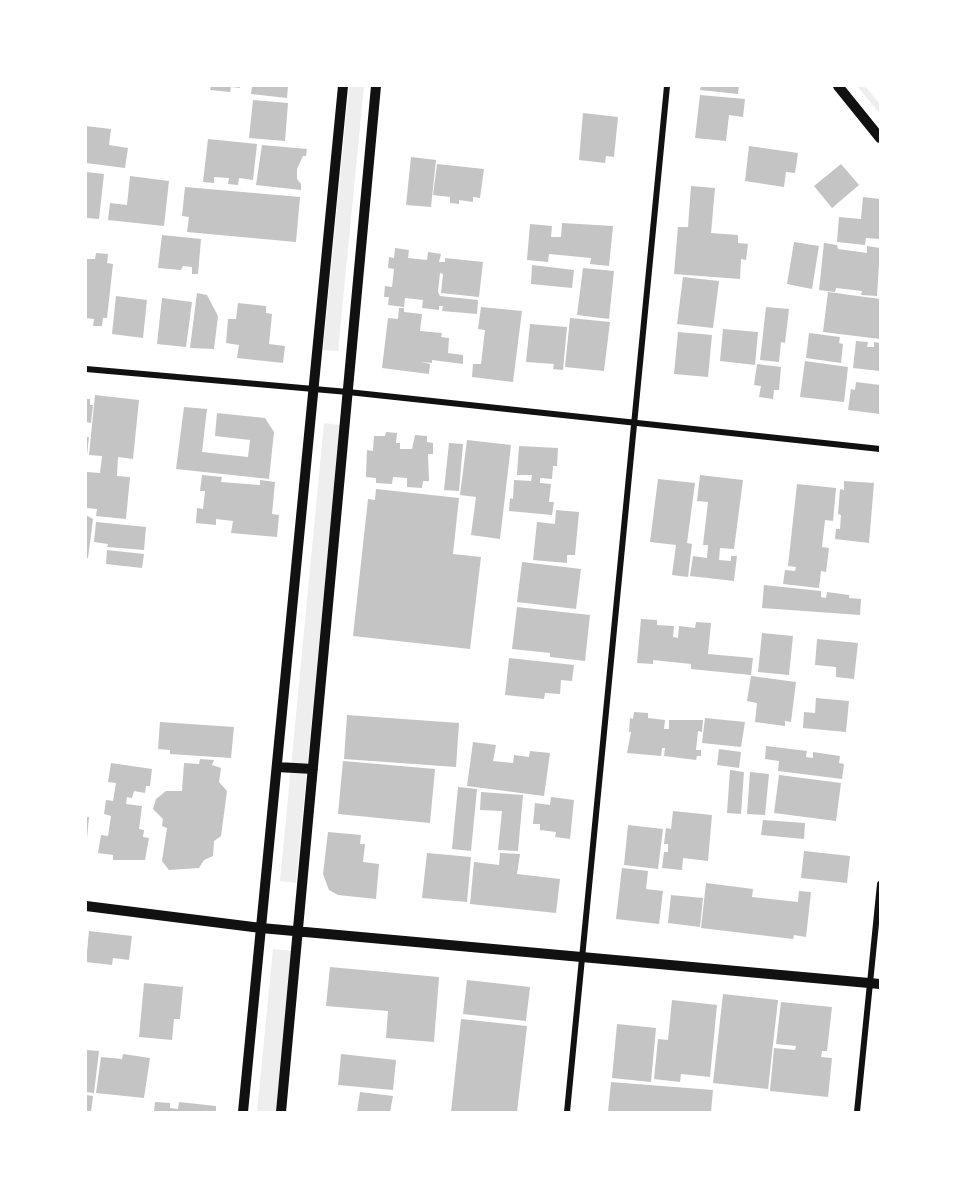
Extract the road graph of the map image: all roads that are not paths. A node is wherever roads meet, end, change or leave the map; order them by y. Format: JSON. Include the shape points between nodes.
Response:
{"nodes":[{"id":1,"x":343,"y":86,"type":"edge"},
{"id":2,"x":376,"y":86,"type":"edge"},
{"id":3,"x":667,"y":86,"type":"edge"},
{"id":4,"x":838,"y":86,"type":"edge"},
{"id":5,"x":880,"y":138,"type":"edge"},
{"id":6,"x":86,"y":369,"type":"edge"},
{"id":7,"x":314,"y":388,"type":"junction"},
{"id":8,"x":348,"y":392,"type":"junction"},
{"id":9,"x":634,"y":423,"type":"junction"},
{"id":10,"x":880,"y":449,"type":"edge"},
{"id":11,"x":277,"y":767,"type":"junction"},
{"id":12,"x":313,"y":769,"type":"junction"},
{"id":13,"x":880,"y":884,"type":"edge"},
{"id":14,"x":86,"y":906,"type":"edge"},
{"id":15,"x":261,"y":928,"type":"junction"},
{"id":16,"x":298,"y":931,"type":"junction"},
{"id":17,"x":582,"y":957,"type":"junction"},
{"id":18,"x":875,"y":983,"type":"edge"},
{"id":19,"x":243,"y":1113,"type":"edge"},
{"id":20,"x":281,"y":1113,"type":"edge"},
{"id":21,"x":567,"y":1113,"type":"edge"},
{"id":22,"x":857,"y":1113,"type":"edge"}],
"edges":[{"from":1,"to":7,"type":"street"},
{"from":2,"to":8,"type":"street"},
{"from":3,"to":9,"type":"street"},
{"from":4,"to":5,"type":"street"},
{"from":6,"to":7,"type":"street"},
{"from":7,"to":8,"type":"street"},
{"from":7,"to":11,"type":"street"},
{"from":8,"to":9,"type":"street"},
{"from":8,"to":12,"type":"street"},
{"from":9,"to":10,"type":"street"},
{"from":9,"to":17,"type":"street"},
{"from":11,"to":12,"type":"street"},
{"from":11,"to":15,"type":"street"},
{"from":12,"to":16,"type":"street"},
{"from":13,"to":18,"type":"street"},
{"from":14,"to":15,"type":"street"},
{"from":15,"to":16,"type":"street"},
{"from":15,"to":19,"type":"street"},
{"from":16,"to":17,"type":"street"},
{"from":16,"to":20,"type":"street"},
{"from":17,"to":18,"type":"street"},
{"from":17,"to":21,"type":"street"},
{"from":18,"to":22,"type":"street"}]}
